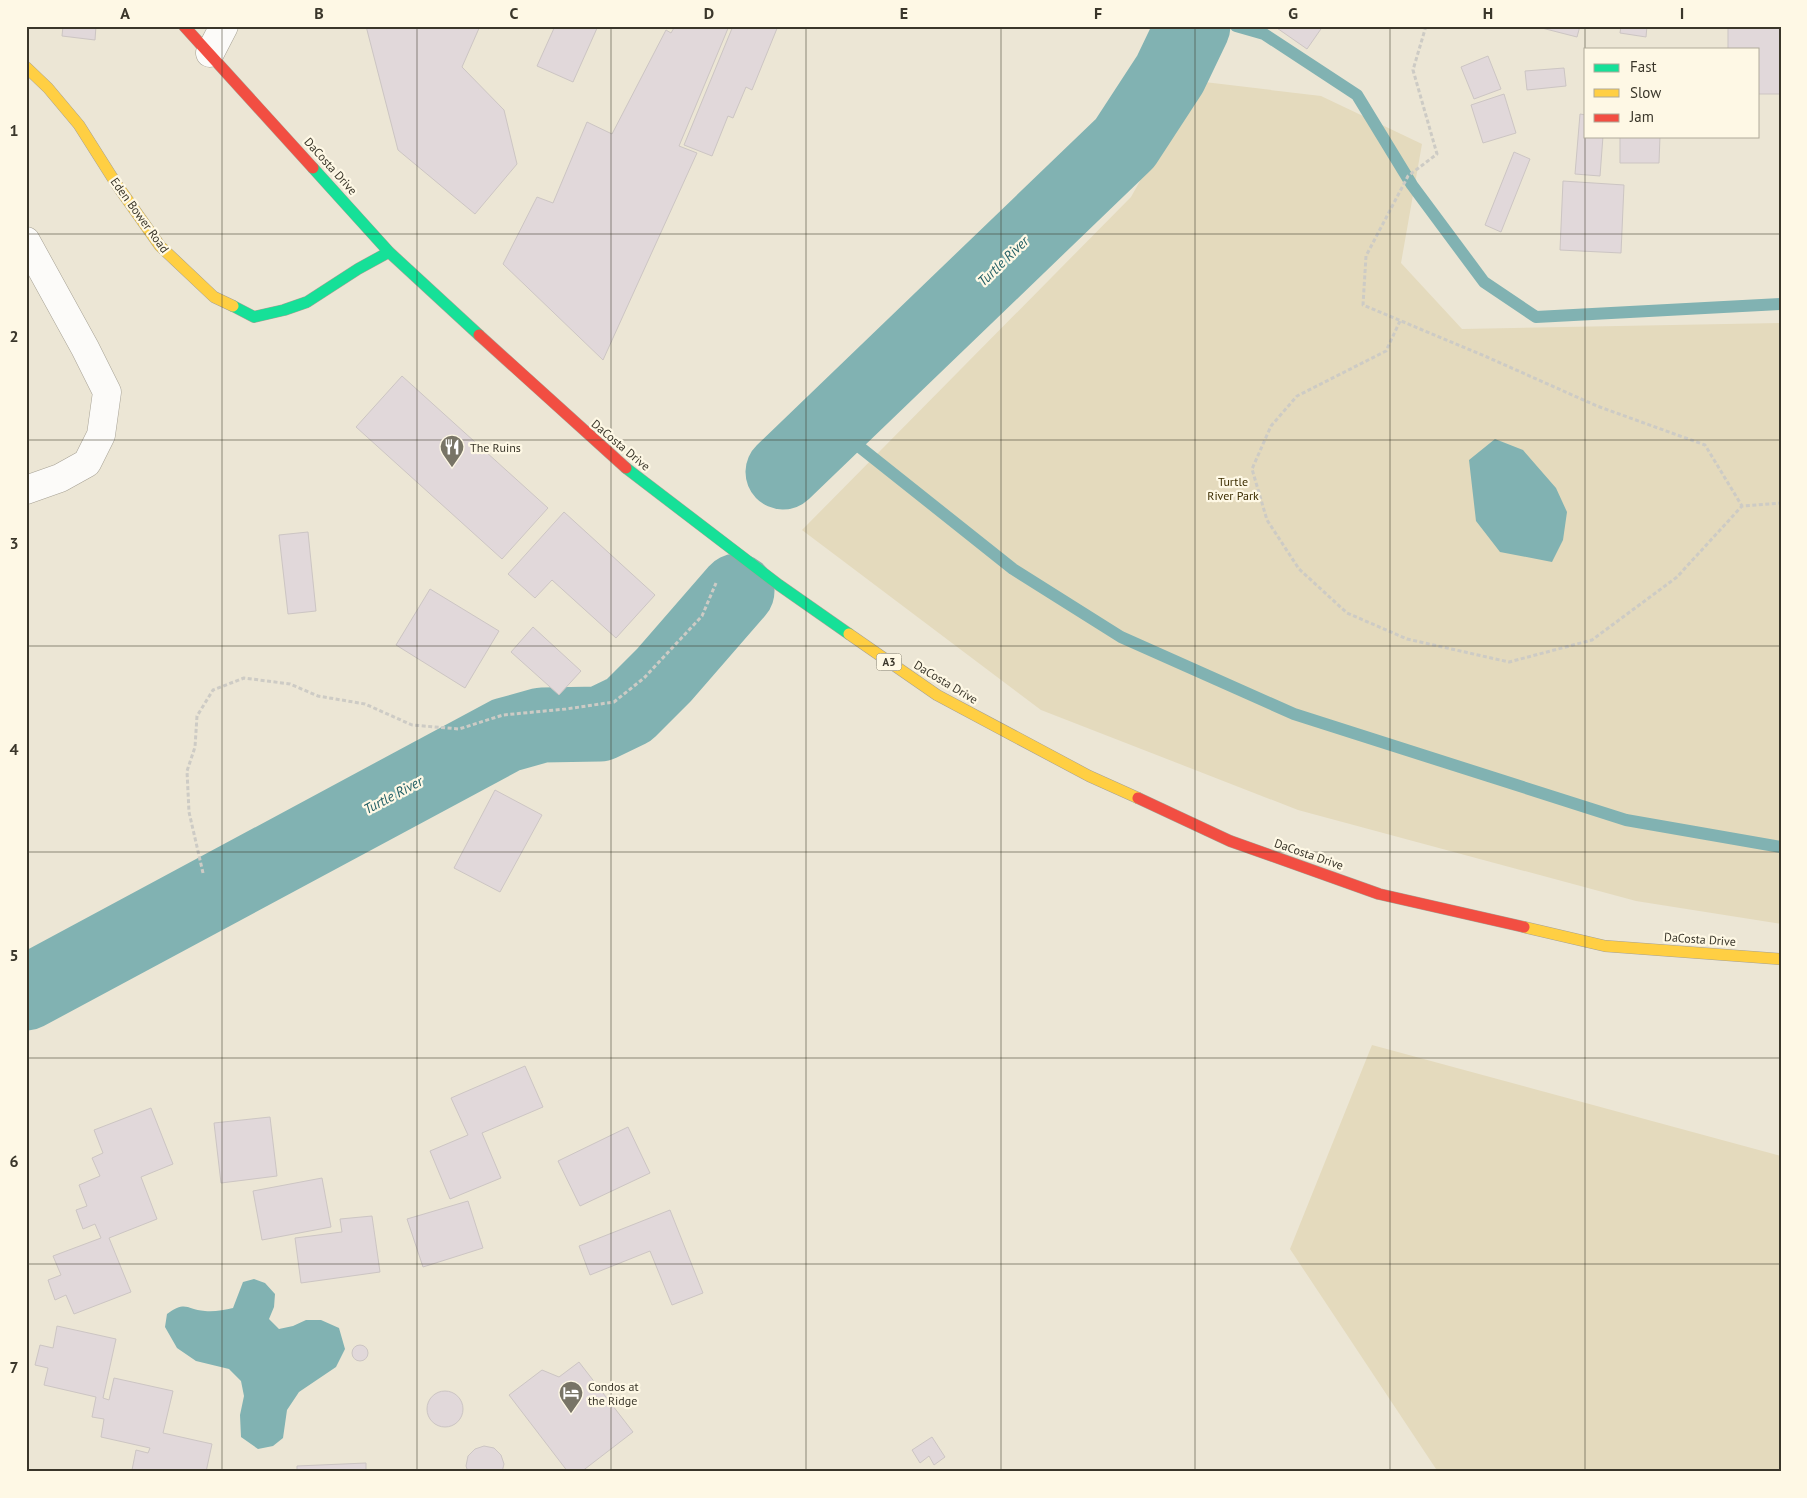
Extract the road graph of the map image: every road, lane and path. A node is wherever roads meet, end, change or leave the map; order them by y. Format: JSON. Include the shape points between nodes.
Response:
{"nodes":[{"id":1,"x":184,"y":26,"type":"edge"},
{"id":2,"x":224,"y":26,"type":"edge"},
{"id":3,"x":1426,"y":26,"type":"edge"},
{"id":4,"x":210,"y":53,"type":"junction"},
{"id":5,"x":26,"y":67,"type":"edge"},
{"id":6,"x":26,"y":241,"type":"edge"},
{"id":7,"x":389,"y":252,"type":"junction"},
{"id":8,"x":1400,"y":321,"type":"junction"},
{"id":9,"x":26,"y":490,"type":"edge"},
{"id":10,"x":1781,"y":503,"type":"edge"},
{"id":11,"x":1742,"y":506,"type":"junction"},
{"id":12,"x":731,"y":548,"type":"junction"},
{"id":13,"x":203,"y":873,"type":"dead end"},
{"id":14,"x":1781,"y":959,"type":"edge"}],
"edges":[{"from":1,"to":4,"type":"main road","name":"DaCosta Drive","number":"A3"},
{"from":2,"to":4,"type":"street"},
{"from":3,"to":8,"type":"path","via":[[1413,70],[1437,154],[1408,176],[1366,256],[1363,305]]},
{"from":4,"to":7,"type":"main road","name":"DaCosta Drive","number":"A3"},
{"from":5,"to":7,"type":"main road","name":"Eden Bower Road","via":[[79,125],[160,246],[214,297],[254,317],[284,310],[307,302]]},
{"from":6,"to":9,"type":"street","via":[[107,392],[101,435],[87,463],[60,478]]},
{"from":7,"to":12,"type":"main road","name":"DaCosta Drive","number":"A3","via":[[616,460]]},
{"from":8,"to":11,"type":"path","via":[[1597,406],[1705,445]]},
{"from":8,"to":11,"type":"path","via":[[1386,351],[1297,396],[1271,426],[1252,469],[1267,520],[1299,569],[1346,613],[1407,638],[1509,662],[1592,640],[1677,577]]},
{"from":10,"to":11,"type":"path"},
{"from":12,"to":13,"type":"path","via":[[702,616],[644,678],[614,702],[504,715],[459,728],[412,724],[365,704],[318,696],[290,684],[244,678],[213,690],[198,716],[195,747],[186,772],[189,812]]},
{"from":12,"to":14,"type":"main road","name":"DaCosta Drive","number":"A3","via":[[779,586],[937,696],[1089,776],[1230,841],[1379,894],[1605,946]]}]}
